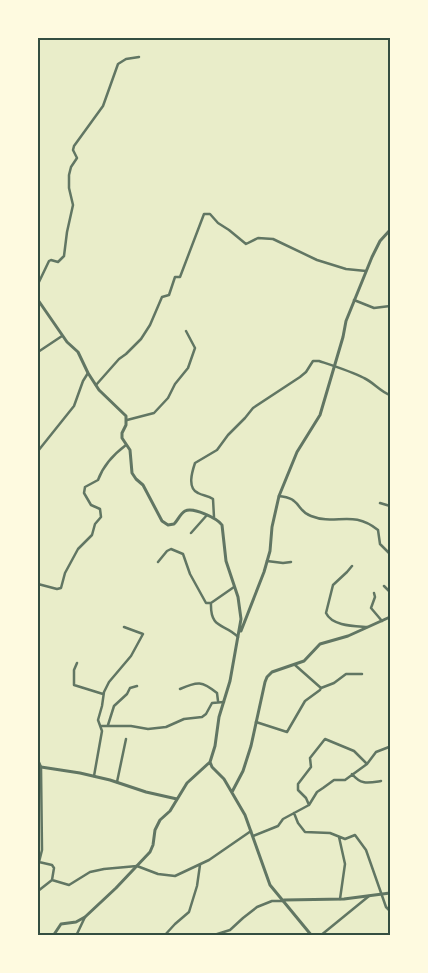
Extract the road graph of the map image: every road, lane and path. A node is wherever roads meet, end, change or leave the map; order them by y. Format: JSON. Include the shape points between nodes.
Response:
{"nodes":[{"id":1,"x":139,"y":57,"type":"dead end"},
{"id":2,"x":390,"y":230,"type":"edge"},
{"id":3,"x":366,"y":271,"type":"junction"},
{"id":4,"x":38,"y":284,"type":"edge"},
{"id":5,"x":38,"y":300,"type":"edge"},
{"id":6,"x":354,"y":300,"type":"junction"},
{"id":7,"x":390,"y":306,"type":"edge"},
{"id":8,"x":186,"y":331,"type":"dead end"},
{"id":9,"x":62,"y":336,"type":"junction"},
{"id":10,"x":38,"y":352,"type":"edge"},
{"id":11,"x":334,"y":366,"type":"junction"},
{"id":12,"x":88,"y":373,"type":"junction"},
{"id":13,"x":96,"y":385,"type":"junction"},
{"id":14,"x":390,"y":395,"type":"edge"},
{"id":15,"x":127,"y":420,"type":"junction"},
{"id":16,"x":126,"y":445,"type":"junction"},
{"id":17,"x":38,"y":451,"type":"edge"},
{"id":18,"x":279,"y":496,"type":"junction"},
{"id":19,"x":380,"y":503,"type":"dead end"},
{"id":20,"x":390,"y":506,"type":"edge"},
{"id":21,"x":207,"y":515,"type":"junction"},
{"id":22,"x":214,"y":517,"type":"junction"},
{"id":23,"x":191,"y":533,"type":"dead end"},
{"id":24,"x":390,"y":554,"type":"edge"},
{"id":25,"x":267,"y":561,"type":"junction"},
{"id":26,"x":158,"y":562,"type":"dead end"},
{"id":27,"x":291,"y":562,"type":"dead end"},
{"id":28,"x":352,"y":566,"type":"dead end"},
{"id":29,"x":38,"y":584,"type":"edge"},
{"id":30,"x":384,"y":586,"type":"dead end"},
{"id":31,"x":234,"y":587,"type":"junction"},
{"id":32,"x":390,"y":592,"type":"edge"},
{"id":33,"x":374,"y":594,"type":"dead end"},
{"id":34,"x":211,"y":603,"type":"junction"},
{"id":35,"x":390,"y":617,"type":"edge"},
{"id":36,"x":382,"y":621,"type":"junction"},
{"id":37,"x":124,"y":627,"type":"dead end"},
{"id":38,"x":368,"y":627,"type":"junction"},
{"id":39,"x":238,"y":637,"type":"junction"},
{"id":40,"x":77,"y":663,"type":"dead end"},
{"id":41,"x":295,"y":665,"type":"junction"},
{"id":42,"x":362,"y":674,"type":"dead end"},
{"id":43,"x":137,"y":686,"type":"dead end"},
{"id":44,"x":321,"y":688,"type":"junction"},
{"id":45,"x":180,"y":689,"type":"dead end"},
{"id":46,"x":103,"y":694,"type":"junction"},
{"id":47,"x":218,"y":701,"type":"junction"},
{"id":48,"x":224,"y":702,"type":"junction"},
{"id":49,"x":256,"y":722,"type":"junction"},
{"id":50,"x":108,"y":725,"type":"junction"},
{"id":51,"x":101,"y":726,"type":"junction"},
{"id":52,"x":126,"y":739,"type":"dead end"},
{"id":53,"x":389,"y":747,"type":"dead end"},
{"id":54,"x":38,"y":760,"type":"edge"},
{"id":55,"x":210,"y":762,"type":"junction"},
{"id":56,"x":367,"y":764,"type":"junction"},
{"id":57,"x":41,"y":768,"type":"junction"},
{"id":58,"x":352,"y":774,"type":"junction"},
{"id":59,"x":94,"y":776,"type":"junction"},
{"id":60,"x":381,"y":781,"type":"dead end"},
{"id":61,"x":116,"y":782,"type":"junction"},
{"id":62,"x":232,"y":792,"type":"junction"},
{"id":63,"x":177,"y":799,"type":"junction"},
{"id":64,"x":309,"y":805,"type":"junction"},
{"id":65,"x":42,"y":808,"type":"junction"},
{"id":66,"x":38,"y":810,"type":"edge"},
{"id":67,"x":294,"y":813,"type":"junction"},
{"id":68,"x":251,"y":831,"type":"junction"},
{"id":69,"x":253,"y":836,"type":"junction"},
{"id":70,"x":339,"y":837,"type":"junction"},
{"id":71,"x":38,"y":863,"type":"edge"},
{"id":72,"x":201,"y":864,"type":"junction"},
{"id":73,"x":137,"y":866,"type":"junction"},
{"id":74,"x":52,"y":880,"type":"junction"},
{"id":75,"x":38,"y":891,"type":"edge"},
{"id":76,"x":390,"y":893,"type":"edge"},
{"id":77,"x":381,"y":895,"type":"junction"},
{"id":78,"x":369,"y":896,"type":"junction"},
{"id":79,"x":340,"y":899,"type":"junction"},
{"id":80,"x":284,"y":900,"type":"junction"},
{"id":81,"x":390,"y":911,"type":"edge"},
{"id":82,"x":85,"y":917,"type":"junction"},
{"id":83,"x":53,"y":936,"type":"edge"},
{"id":84,"x":76,"y":936,"type":"edge"},
{"id":85,"x":164,"y":936,"type":"edge"},
{"id":86,"x":211,"y":936,"type":"edge"},
{"id":87,"x":312,"y":936,"type":"edge"},
{"id":88,"x":320,"y":936,"type":"edge"}],
"edges":[{"from":1,"to":4,"type":"street","via":[[120,62],[103,106],[74,146],[77,158],[69,175],[68,188],[74,202],[64,256],[58,262],[48,261]]},
{"from":2,"to":3,"type":"street","via":[[374,251]]},
{"from":3,"to":6,"type":"street"},
{"from":3,"to":13,"type":"street","via":[[317,260],[273,239],[258,238],[247,244],[210,214],[204,214],[180,277],[175,277],[169,295],[162,298],[148,330]]},
{"from":5,"to":9,"type":"street"},
{"from":6,"to":7,"type":"street","via":[[374,308]]},
{"from":6,"to":11,"type":"street"},
{"from":8,"to":15,"type":"street","via":[[195,348],[188,368],[168,398],[154,412]]},
{"from":9,"to":10,"type":"street"},
{"from":9,"to":12,"type":"street","via":[[76,350]]},
{"from":11,"to":14,"type":"street","via":[[365,378]]},
{"from":11,"to":18,"type":"street","via":[[320,415],[297,452]]},
{"from":11,"to":22,"type":"street","via":[[317,360],[313,362],[300,377],[252,408],[216,450],[196,461],[191,476],[193,488],[213,499]]},
{"from":12,"to":13,"type":"street"},
{"from":12,"to":17,"type":"street","via":[[74,406]]},
{"from":13,"to":15,"type":"street"},
{"from":15,"to":16,"type":"street","via":[[122,436]]},
{"from":16,"to":21,"type":"street","via":[[130,450],[133,475],[143,485],[164,523],[174,524],[182,513],[190,510]]},
{"from":16,"to":29,"type":"street","via":[[102,468],[98,480],[85,487],[84,493],[92,505],[100,509],[101,517],[92,535],[71,561],[62,586],[57,589]]},
{"from":18,"to":24,"type":"street","via":[[294,500],[301,511],[312,517],[365,521],[378,530],[380,544]]},
{"from":18,"to":25,"type":"street"},
{"from":19,"to":20,"type":"street"},
{"from":21,"to":22,"type":"street"},
{"from":21,"to":23,"type":"street"},
{"from":22,"to":31,"type":"street","via":[[223,527],[226,561]]},
{"from":25,"to":27,"type":"street"},
{"from":25,"to":39,"type":"street"},
{"from":26,"to":34,"type":"street","via":[[171,548],[183,554],[202,597]]},
{"from":28,"to":38,"type":"street","via":[[332,584],[326,613],[332,620]]},
{"from":30,"to":32,"type":"street"},
{"from":31,"to":34,"type":"street"},
{"from":31,"to":39,"type":"street","via":[[241,620]]},
{"from":33,"to":36,"type":"street","via":[[371,608]]},
{"from":34,"to":39,"type":"street","via":[[212,619]]},
{"from":35,"to":36,"type":"street"},
{"from":36,"to":38,"type":"street"},
{"from":37,"to":46,"type":"street","via":[[143,634]]},
{"from":38,"to":41,"type":"street","via":[[320,644]]},
{"from":39,"to":48,"type":"street"},
{"from":40,"to":46,"type":"street","via":[[74,684]]},
{"from":41,"to":44,"type":"street"},
{"from":41,"to":49,"type":"street","via":[[274,671],[267,677]]},
{"from":42,"to":44,"type":"street","via":[[346,674]]},
{"from":43,"to":50,"type":"street","via":[[130,688],[114,706]]},
{"from":44,"to":49,"type":"street","via":[[305,701],[287,732]]},
{"from":45,"to":47,"type":"street","via":[[192,683],[203,684],[217,693]]},
{"from":46,"to":51,"type":"street","via":[[98,720]]},
{"from":47,"to":48,"type":"street"},
{"from":47,"to":50,"type":"street","via":[[212,703],[202,717],[166,726],[148,729]]},
{"from":48,"to":55,"type":"street"},
{"from":49,"to":62,"type":"street","via":[[243,771]]},
{"from":50,"to":51,"type":"street"},
{"from":51,"to":59,"type":"street"},
{"from":52,"to":61,"type":"street"},
{"from":53,"to":56,"type":"street","via":[[376,752]]},
{"from":54,"to":57,"type":"street"},
{"from":55,"to":62,"type":"street"},
{"from":55,"to":63,"type":"street","via":[[187,783]]},
{"from":56,"to":58,"type":"street"},
{"from":56,"to":64,"type":"street","via":[[354,751],[325,739],[310,758],[311,767],[298,784],[298,790]]},
{"from":57,"to":59,"type":"street"},
{"from":57,"to":65,"type":"street"},
{"from":58,"to":60,"type":"street","via":[[364,783]]},
{"from":58,"to":64,"type":"street","via":[[345,780],[334,780],[317,792]]},
{"from":59,"to":61,"type":"street"},
{"from":61,"to":63,"type":"street"},
{"from":62,"to":68,"type":"street"},
{"from":63,"to":73,"type":"street","via":[[159,822],[150,852]]},
{"from":64,"to":67,"type":"street"},
{"from":65,"to":66,"type":"street"},
{"from":65,"to":71,"type":"street","via":[[42,850]]},
{"from":67,"to":69,"type":"street","via":[[278,826]]},
{"from":67,"to":70,"type":"street","via":[[305,832]]},
{"from":68,"to":69,"type":"street"},
{"from":68,"to":72,"type":"street"},
{"from":69,"to":80,"type":"street","via":[[269,883]]},
{"from":70,"to":77,"type":"street","via":[[345,839],[356,835],[366,850]]},
{"from":70,"to":79,"type":"street","via":[[345,864]]},
{"from":71,"to":74,"type":"street","via":[[52,865]]},
{"from":72,"to":73,"type":"street","via":[[175,876]]},
{"from":72,"to":85,"type":"street","via":[[189,912]]},
{"from":73,"to":74,"type":"street","via":[[90,872],[69,885]]},
{"from":73,"to":82,"type":"street"},
{"from":74,"to":75,"type":"street"},
{"from":76,"to":77,"type":"street"},
{"from":77,"to":78,"type":"street"},
{"from":77,"to":81,"type":"street"},
{"from":78,"to":79,"type":"street"},
{"from":78,"to":88,"type":"street"},
{"from":79,"to":80,"type":"street"},
{"from":80,"to":86,"type":"street","via":[[257,907],[230,930]]},
{"from":80,"to":87,"type":"street"},
{"from":82,"to":83,"type":"street","via":[[61,924]]},
{"from":82,"to":84,"type":"street"}]}
